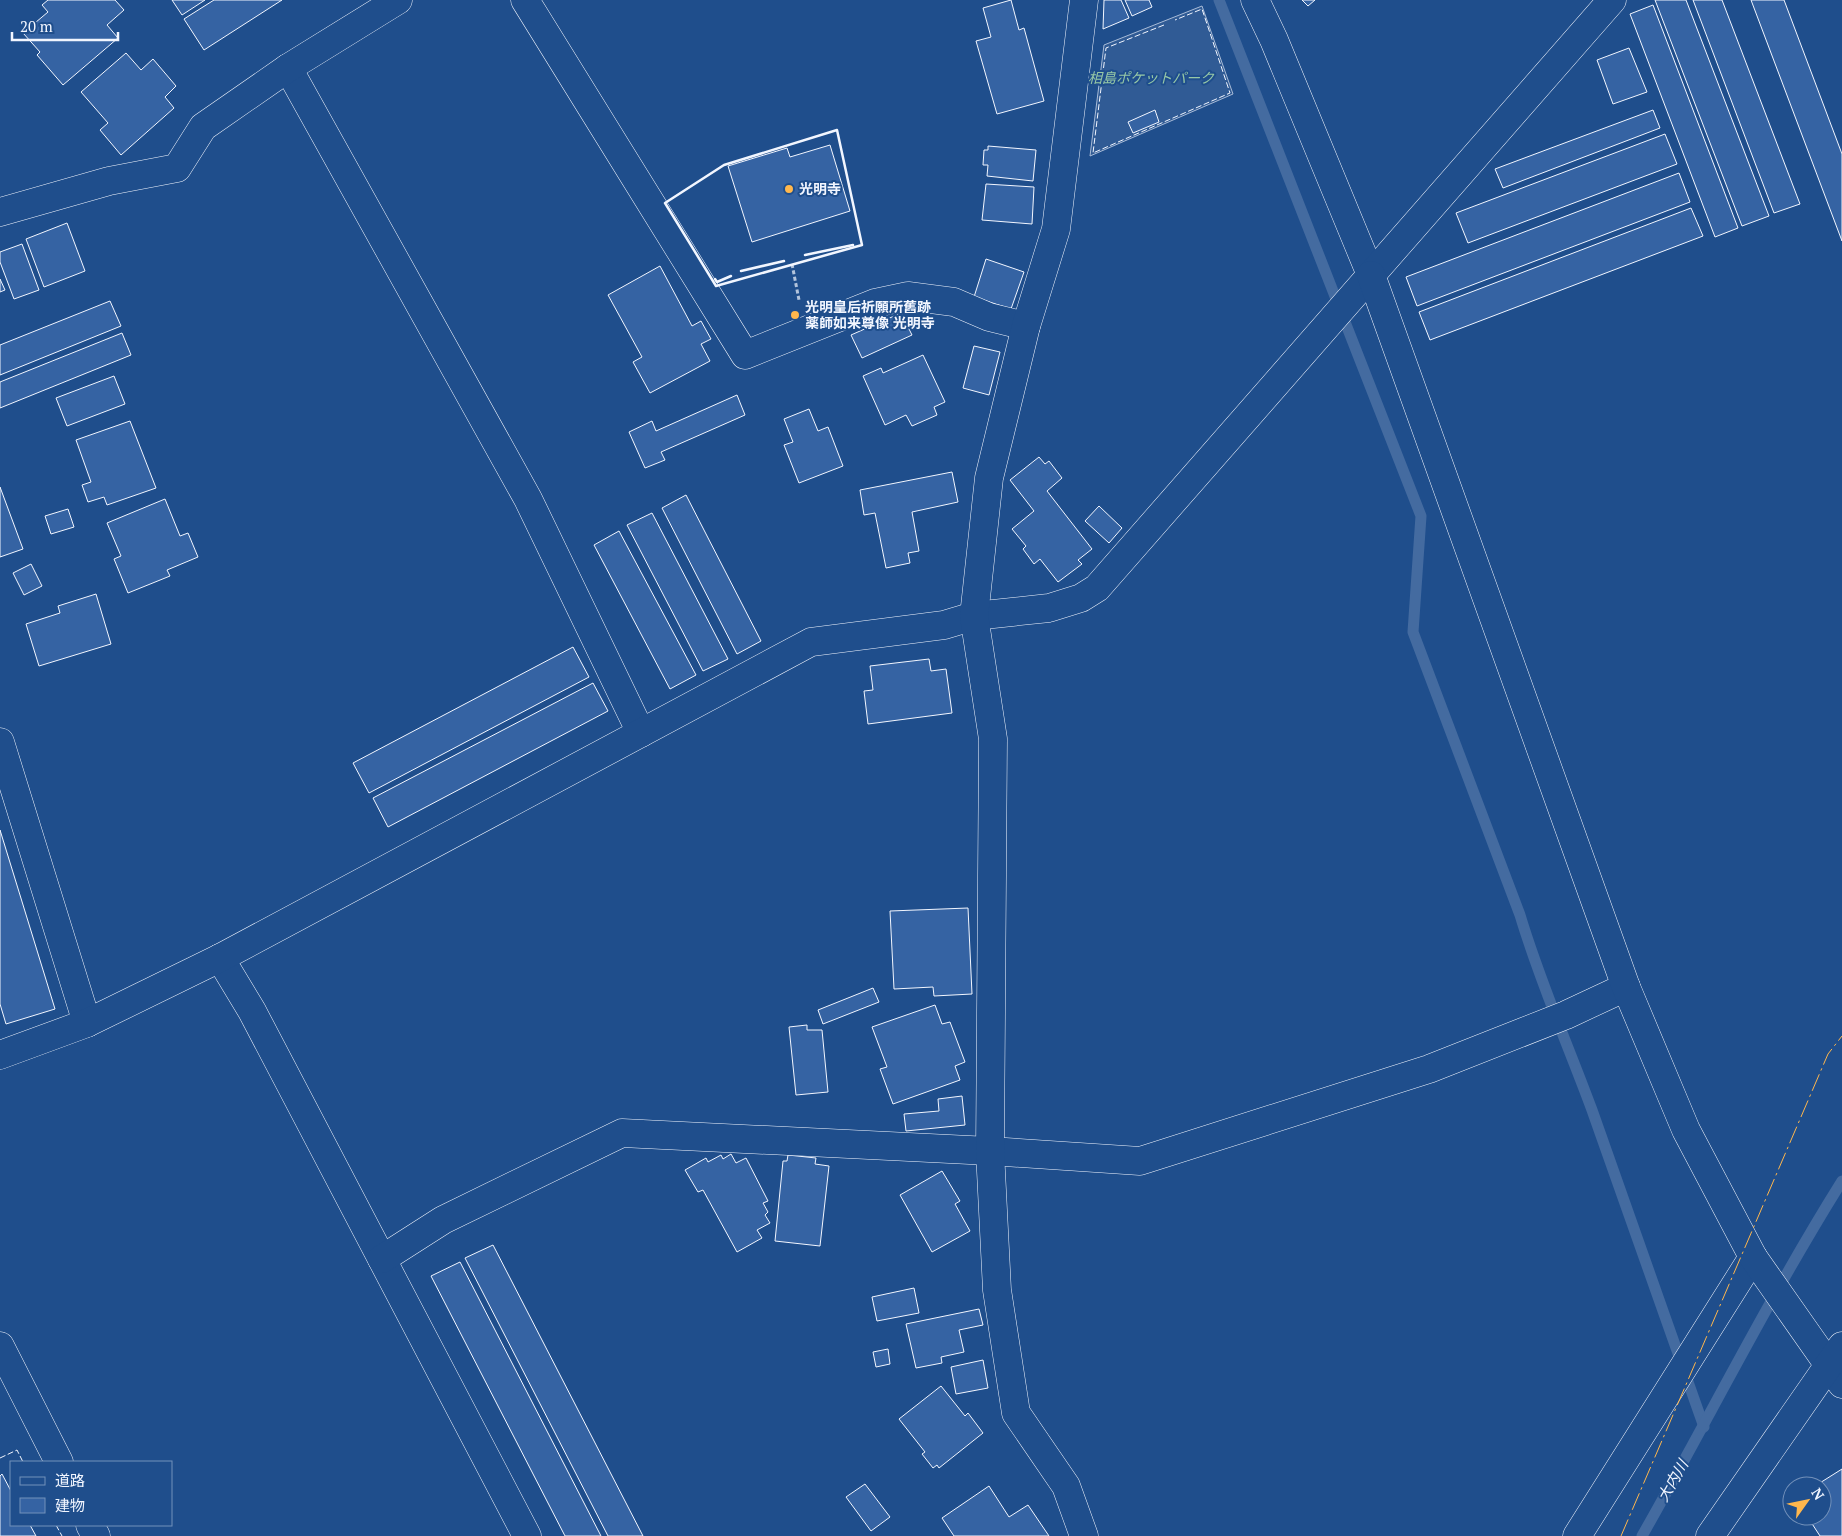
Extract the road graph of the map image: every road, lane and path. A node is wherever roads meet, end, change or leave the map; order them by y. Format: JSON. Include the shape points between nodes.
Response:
{"nodes":[{"id":1,"x":398,"y":0,"type":"edge"},
{"id":2,"x":525,"y":0,"type":"edge"},
{"id":3,"x":1084,"y":0,"type":"edge"},
{"id":4,"x":1254,"y":0,"type":"edge"},
{"id":5,"x":1599,"y":6,"type":"edge"},
{"id":6,"x":288,"y":68,"type":"junction"},
{"id":7,"x":0,"y":212,"type":"edge"},
{"id":8,"x":792,"y":264,"type":"dead end"},
{"id":9,"x":1371,"y":275,"type":"junction"},
{"id":10,"x":797,"y":294,"type":"dead end"},
{"id":11,"x":1026,"y":326,"type":"junction"},
{"id":12,"x":974,"y":616,"type":"junction"},
{"id":13,"x":641,"y":733,"type":"junction"},
{"id":14,"x":0,"y":742,"type":"edge"},
{"id":15,"x":220,"y":958,"type":"junction"},
{"id":16,"x":1626,"y":987,"type":"junction"},
{"id":17,"x":87,"y":1023,"type":"junction"},
{"id":18,"x":0,"y":1055,"type":"edge"},
{"id":19,"x":990,"y":1151,"type":"junction"},
{"id":20,"x":1753,"y":1257,"type":"junction"},
{"id":21,"x":382,"y":1259,"type":"junction"},
{"id":22,"x":0,"y":1346,"type":"edge"},
{"id":23,"x":1838,"y":1365,"type":"edge"},
{"id":24,"x":58,"y":1461,"type":"edge"},
{"id":25,"x":527,"y":1536,"type":"edge"},
{"id":26,"x":1084,"y":1536,"type":"edge"},
{"id":27,"x":1577,"y":1536,"type":"edge"},
{"id":28,"x":1710,"y":1536,"type":"edge"}],
"edges":[{"from":1,"to":6,"type":"street"},
{"from":2,"to":11,"type":"street","via":[[745,355],[875,303],[908,296],[954,302],[989,317]]},
{"from":3,"to":11,"type":"street","via":[[1056,229]]},
{"from":4,"to":9,"type":"street","via":[[1274,40]]},
{"from":5,"to":9,"type":"street"},
{"from":6,"to":7,"type":"street","via":[[203,127],[177,168],[109,181]]},
{"from":6,"to":13,"type":"street","via":[[528,498]]},
{"from":8,"to":10,"type":"path"},
{"from":9,"to":12,"type":"street","via":[[1096,588],[1065,604]]},
{"from":9,"to":16,"type":"street"},
{"from":11,"to":12,"type":"street","via":[[989,478]]},
{"from":12,"to":13,"type":"street","via":[[944,625],[811,642]]},
{"from":12,"to":19,"type":"street","via":[[993,739]]},
{"from":13,"to":15,"type":"street"},
{"from":14,"to":17,"type":"street"},
{"from":15,"to":17,"type":"street"},
{"from":15,"to":21,"type":"street","via":[[252,1011]]},
{"from":16,"to":19,"type":"street","via":[[1566,1015],[1429,1069],[1140,1161]]},
{"from":16,"to":20,"type":"street","via":[[1686,1130]]},
{"from":17,"to":18,"type":"street"},
{"from":19,"to":21,"type":"street","via":[[622,1133],[444,1220]]},
{"from":19,"to":26,"type":"street","via":[[997,1290],[1016,1413],[1066,1486]]},
{"from":20,"to":23,"type":"street"},
{"from":20,"to":27,"type":"street"},
{"from":21,"to":25,"type":"street"},
{"from":22,"to":24,"type":"street"},
{"from":23,"to":28,"type":"street"}]}
